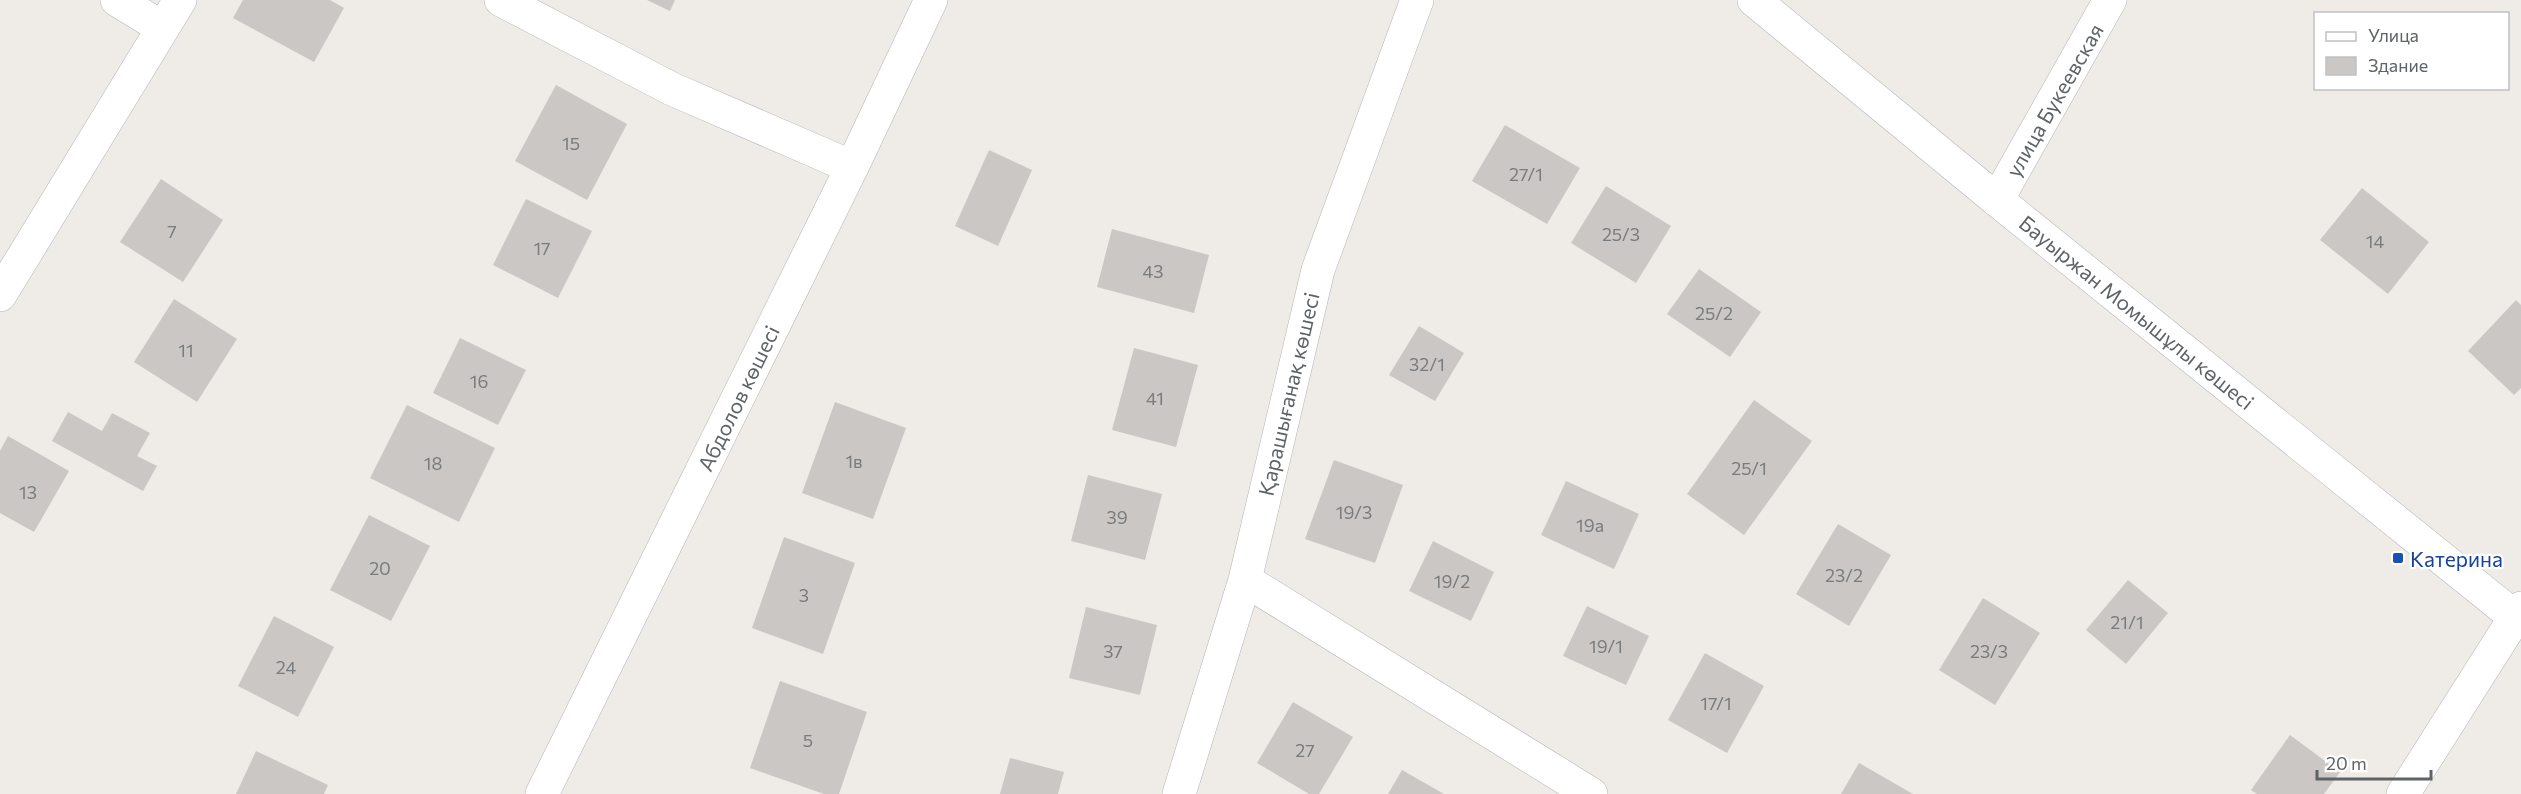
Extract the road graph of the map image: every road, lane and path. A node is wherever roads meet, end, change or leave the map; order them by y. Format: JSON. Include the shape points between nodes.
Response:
{"nodes":[{"id":1,"x":117,"y":0,"type":"edge"},
{"id":2,"x":180,"y":0,"type":"edge"},
{"id":3,"x":501,"y":0,"type":"edge"},
{"id":4,"x":932,"y":0,"type":"edge"},
{"id":5,"x":1417,"y":0,"type":"edge"},
{"id":6,"x":1754,"y":0,"type":"edge"},
{"id":7,"x":2110,"y":0,"type":"edge"},
{"id":8,"x":163,"y":28,"type":"junction"},
{"id":9,"x":852,"y":167,"type":"junction"},
{"id":10,"x":1997,"y":200,"type":"junction"},
{"id":11,"x":0,"y":295,"type":"edge"},
{"id":12,"x":1245,"y":580,"type":"junction"},
{"id":13,"x":2519,"y":616,"type":"edge"},
{"id":14,"x":542,"y":794,"type":"edge"},
{"id":15,"x":1179,"y":794,"type":"edge"},
{"id":16,"x":1591,"y":794,"type":"edge"},
{"id":17,"x":2403,"y":794,"type":"edge"}],
"edges":[{"from":1,"to":8,"type":"street"},
{"from":2,"to":8,"type":"street"},
{"from":3,"to":9,"type":"street","via":[[672,89]]},
{"from":4,"to":9,"type":"street","name":"Абдолов көшесі"},
{"from":5,"to":12,"type":"street","name":"Қарашығанақ көшесі","via":[[1318,270]]},
{"from":6,"to":10,"type":"street","name":"Бауыржан Момышұлы көшесі"},
{"from":7,"to":10,"type":"street","name":"улица Букеевская"},
{"from":8,"to":11,"type":"street"},
{"from":9,"to":14,"type":"street","name":"Абдолов көшесі"},
{"from":10,"to":13,"type":"street","name":"Бауыржан Момышұлы көшесі"},
{"from":12,"to":15,"type":"street","name":"Қарашығанақ көшесі"},
{"from":12,"to":16,"type":"street"},
{"from":13,"to":17,"type":"street"}]}
